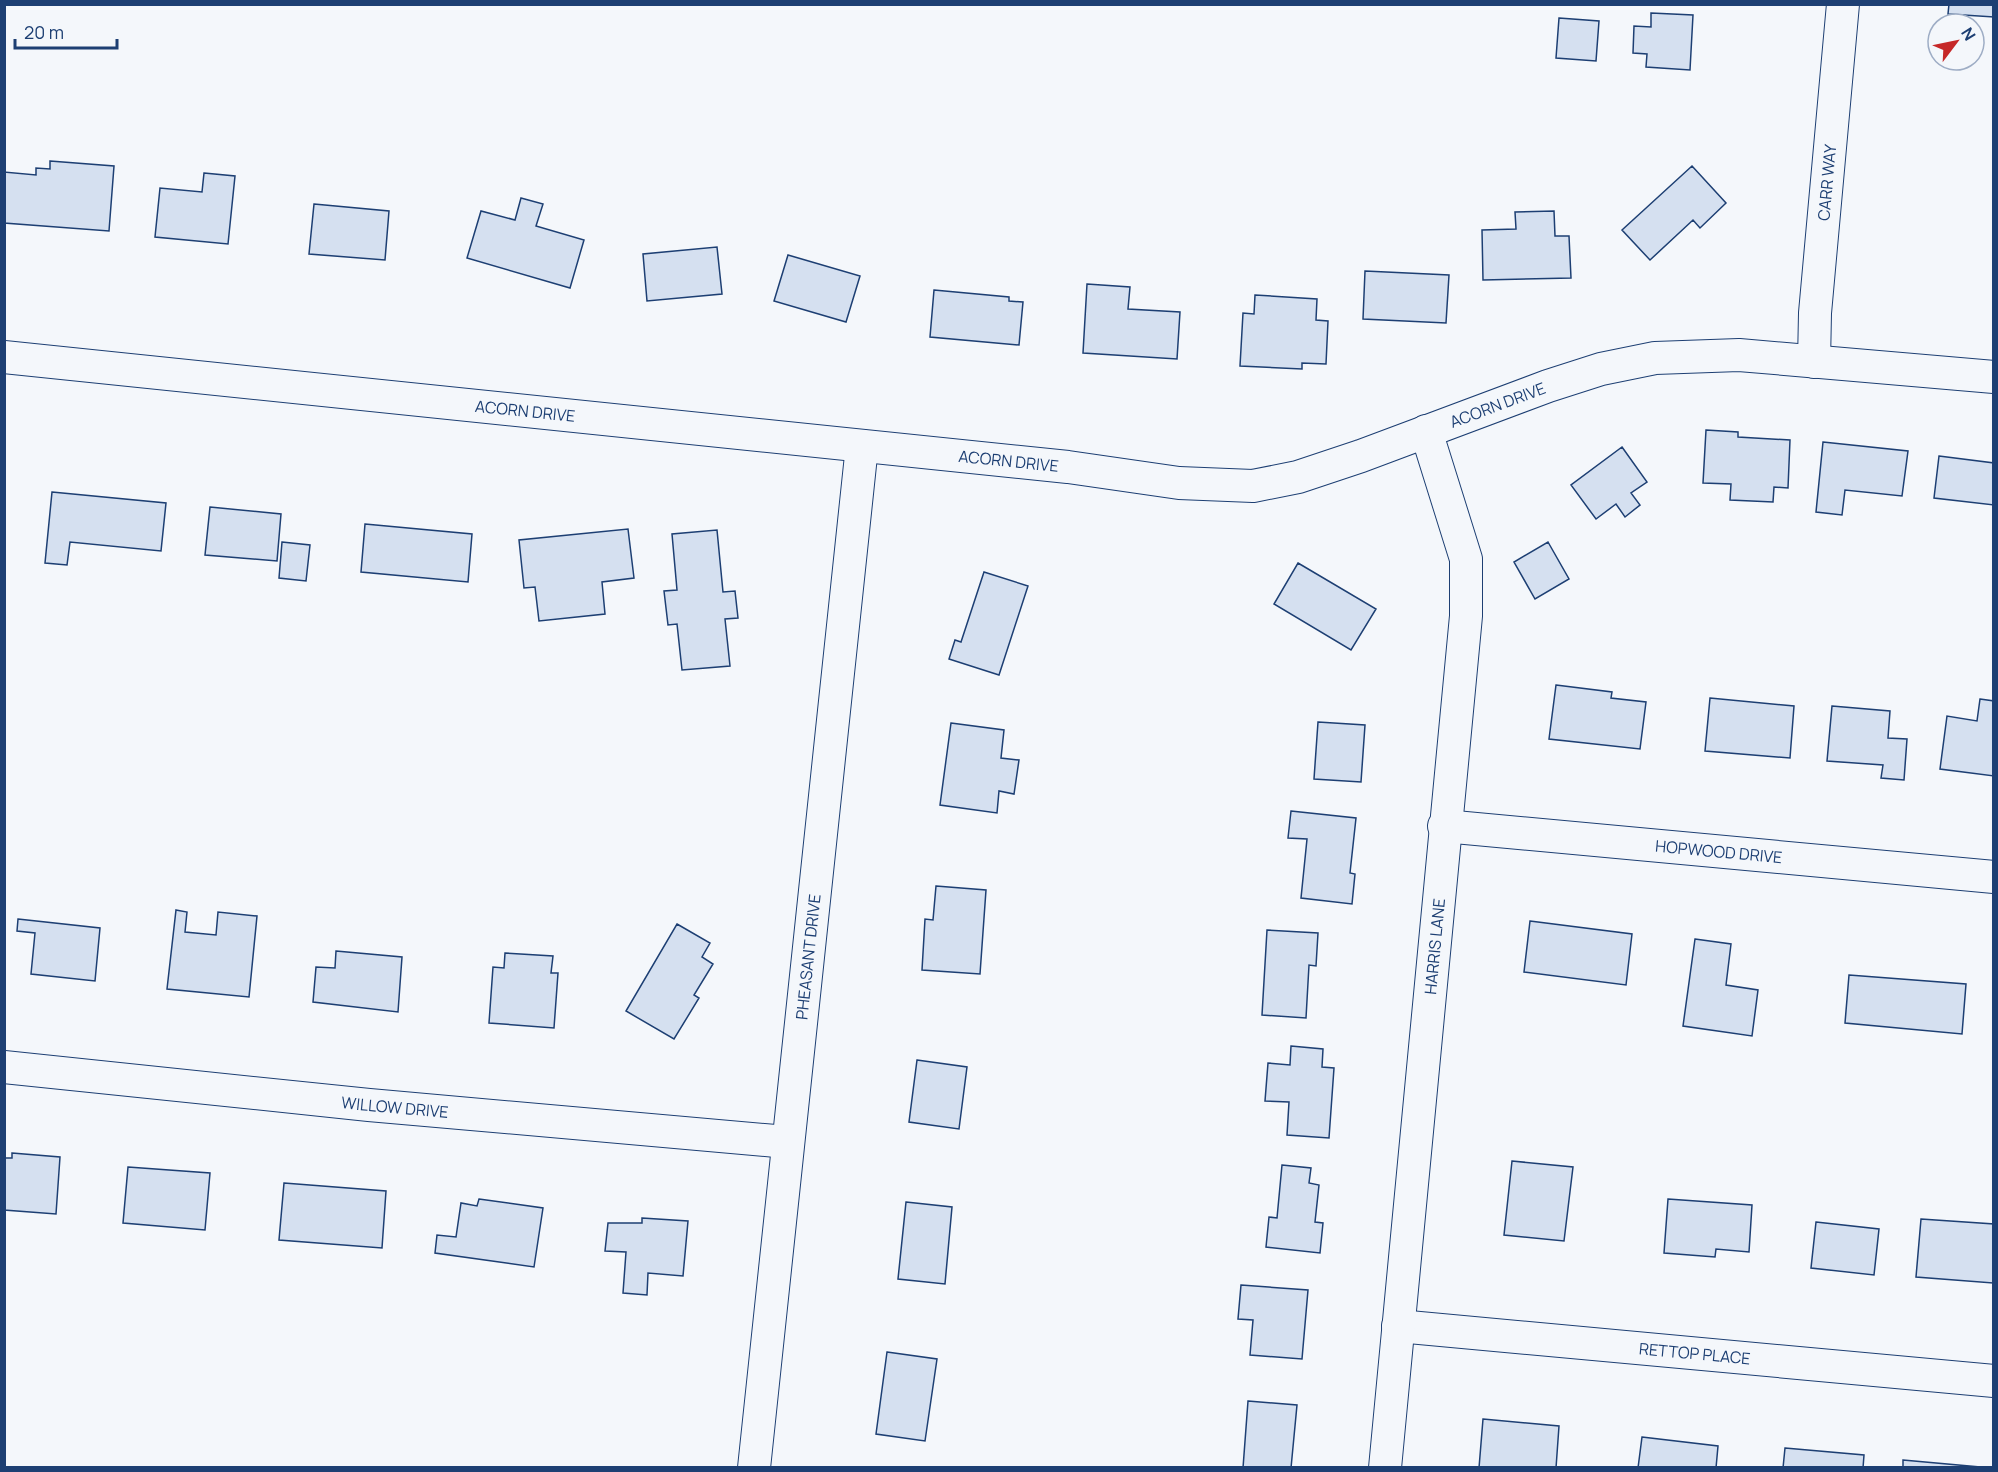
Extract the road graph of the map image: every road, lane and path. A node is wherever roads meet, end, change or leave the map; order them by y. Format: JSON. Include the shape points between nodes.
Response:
{"nodes":[{"id":1,"x":1843,"y":4,"type":"edge"},
{"id":2,"x":4,"y":357,"type":"edge"},
{"id":3,"x":1814,"y":362,"type":"junction"},
{"id":4,"x":1994,"y":377,"type":"edge"},
{"id":5,"x":1426,"y":431,"type":"junction"},
{"id":6,"x":862,"y":446,"type":"junction"},
{"id":7,"x":1444,"y":826,"type":"junction"},
{"id":8,"x":1994,"y":877,"type":"edge"},
{"id":9,"x":4,"y":1067,"type":"edge"},
{"id":10,"x":787,"y":1142,"type":"junction"},
{"id":11,"x":1398,"y":1326,"type":"junction"},
{"id":12,"x":1994,"y":1381,"type":"edge"},
{"id":13,"x":754,"y":1467,"type":"edge"},
{"id":14,"x":1385,"y":1467,"type":"edge"}],
"edges":[{"from":1,"to":3,"type":"street","name":"CARR WAY"},
{"from":2,"to":6,"type":"street","name":"ACORN DRIVE"},
{"from":3,"to":4,"type":"street","name":"ACORN DRIVE"},
{"from":3,"to":5,"type":"street","name":"ACORN DRIVE","via":[[1739,355],[1655,358],[1601,369]]},
{"from":5,"to":6,"type":"street","name":"ACORN DRIVE","via":[[1298,477],[1253,486],[1179,483],[1068,467]]},
{"from":5,"to":7,"type":"street","name":"HARRIS LANE","via":[[1466,560],[1466,616]]},
{"from":6,"to":10,"type":"street","name":"PHEASANT DRIVE"},
{"from":7,"to":8,"type":"street","name":"HOPWOOD DRIVE"},
{"from":7,"to":11,"type":"street","name":"HARRIS LANE"},
{"from":9,"to":10,"type":"street","name":"WILLOW DRIVE"},
{"from":10,"to":13,"type":"street","name":"PHEASANT DRIVE"},
{"from":11,"to":12,"type":"street","name":"RETTOP PLACE"},
{"from":11,"to":14,"type":"street","name":"HARRIS LANE"}]}
